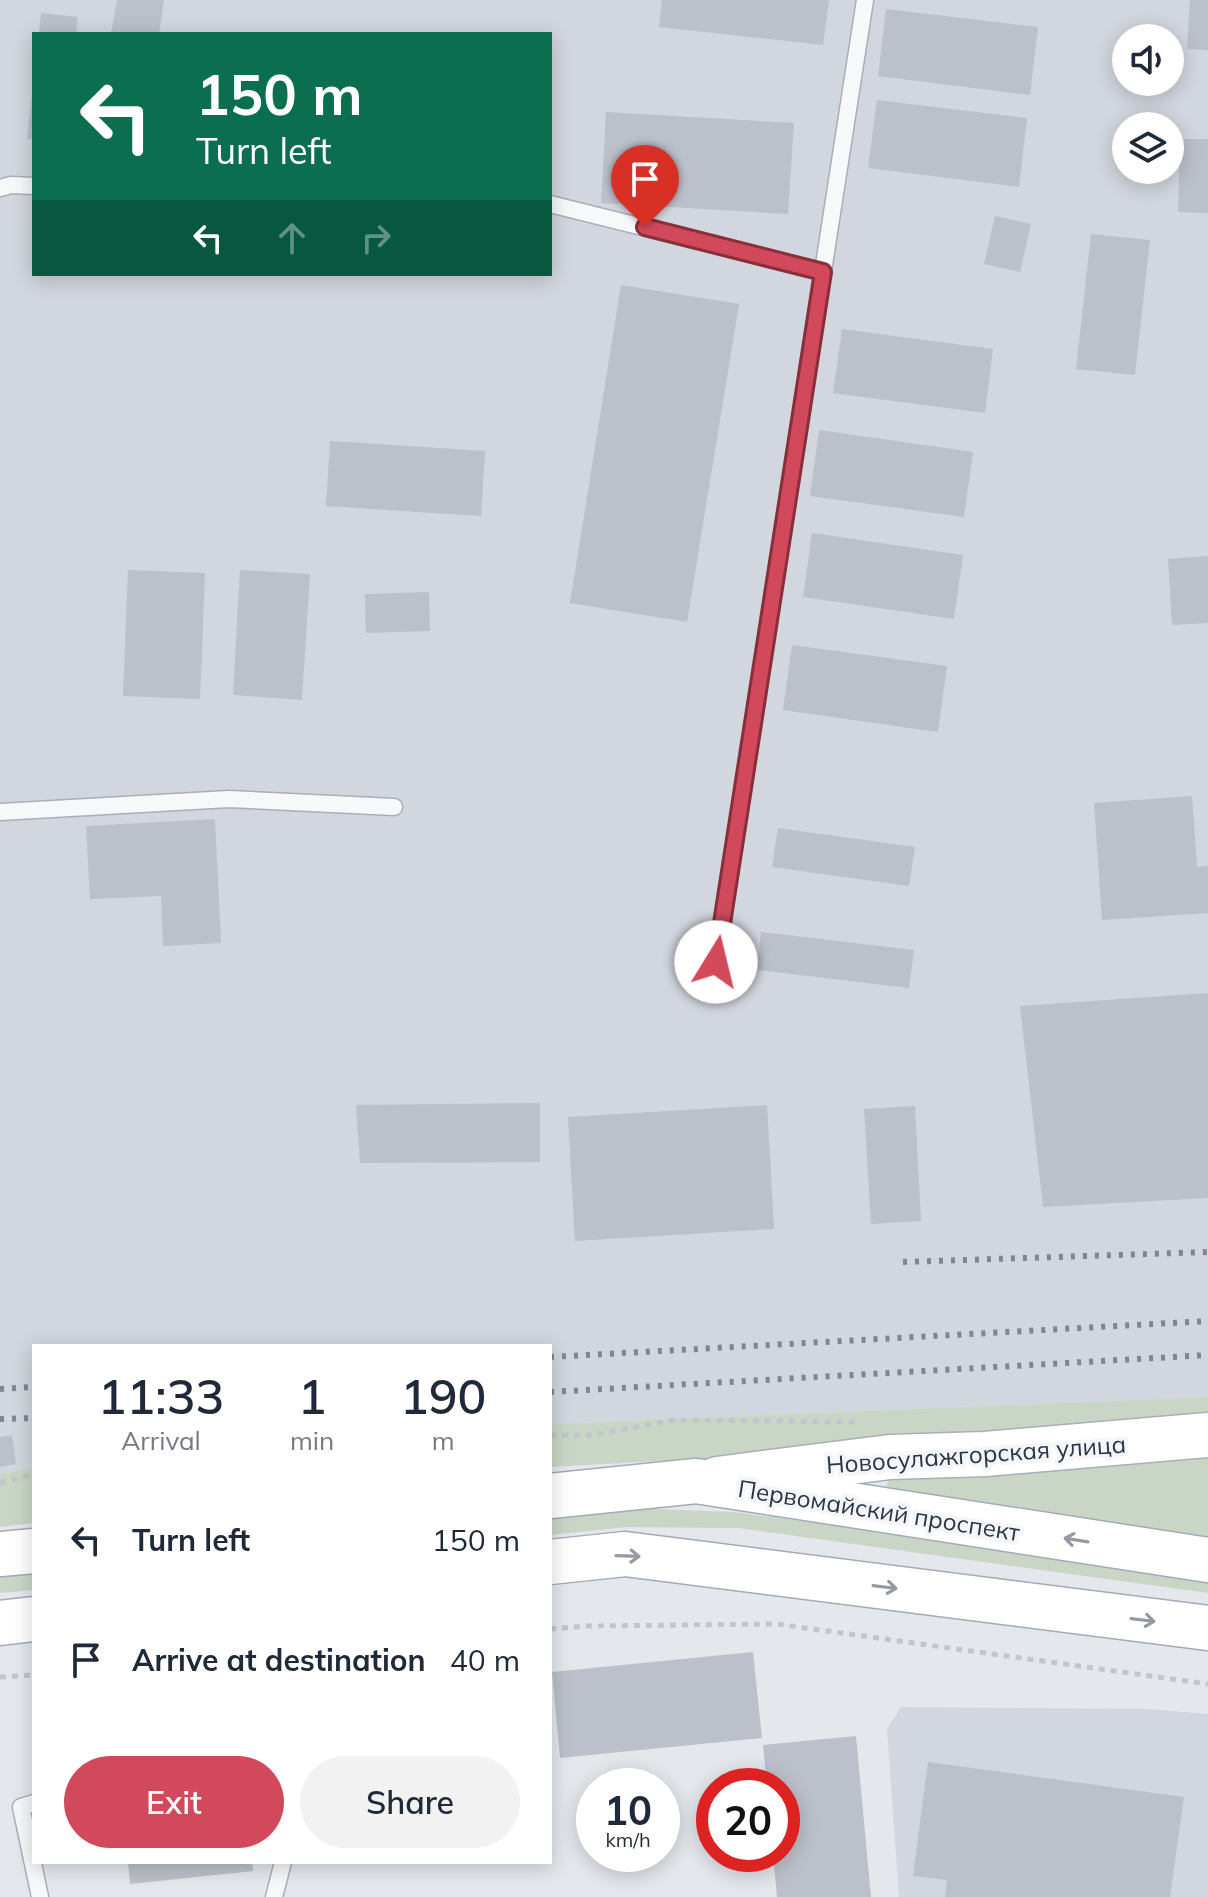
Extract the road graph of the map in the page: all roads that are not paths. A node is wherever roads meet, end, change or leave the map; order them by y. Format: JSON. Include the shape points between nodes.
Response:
{"nodes":[{"id":1,"x":865,"y":0,"type":"edge"},
{"id":2,"x":32,"y":186,"type":"edge"},
{"id":3,"x":0,"y":188,"type":"edge"},
{"id":4,"x":552,"y":204,"type":"edge"},
{"id":5,"x":823,"y":272,"type":"junction"},
{"id":6,"x":394,"y":807,"type":"dead end"},
{"id":7,"x":0,"y":812,"type":"edge"},
{"id":8,"x":716,"y":962,"type":"dead end"},
{"id":9,"x":1208,"y":1435,"type":"edge"},
{"id":10,"x":696,"y":1481,"type":"junction"},
{"id":11,"x":552,"y":1496,"type":"edge"},
{"id":12,"x":32,"y":1551,"type":"edge"},
{"id":13,"x":0,"y":1554,"type":"edge"},
{"id":14,"x":1208,"y":1560,"type":"edge"},
{"id":15,"x":552,"y":1562,"type":"edge"},
{"id":16,"x":32,"y":1619,"type":"edge"},
{"id":17,"x":0,"y":1623,"type":"edge"},
{"id":18,"x":1208,"y":1628,"type":"edge"},
{"id":19,"x":32,"y":1804,"type":"edge"},
{"id":20,"x":32,"y":1859,"type":"edge"},
{"id":21,"x":33,"y":1864,"type":"edge"},
{"id":22,"x":282,"y":1864,"type":"edge"},
{"id":23,"x":40,"y":1897,"type":"edge"},
{"id":24,"x":274,"y":1897,"type":"edge"}],
"edges":[{"from":1,"to":5,"type":"lane"},
{"from":2,"to":3,"type":"lane"},
{"from":4,"to":5,"type":"lane"},
{"from":5,"to":8,"type":"lane"},
{"from":6,"to":7,"type":"lane","via":[[229,799]]},
{"from":9,"to":10,"type":"main road","name":"Новосулажгорская улица","via":[[890,1457]]},
{"from":10,"to":11,"type":"main road","name":"Первомайский проспект"},
{"from":14,"to":10,"type":"main road","name":"Первомайский проспект","one_way":true},
{"from":12,"to":13,"type":"main road"},
{"from":15,"to":18,"type":"main road","one_way":true,"via":[[625,1554]]},
{"from":16,"to":17,"type":"main road"},
{"from":19,"to":20,"type":"lane","via":[[21,1807]]},
{"from":21,"to":23,"type":"lane"},
{"from":22,"to":24,"type":"lane"}]}
